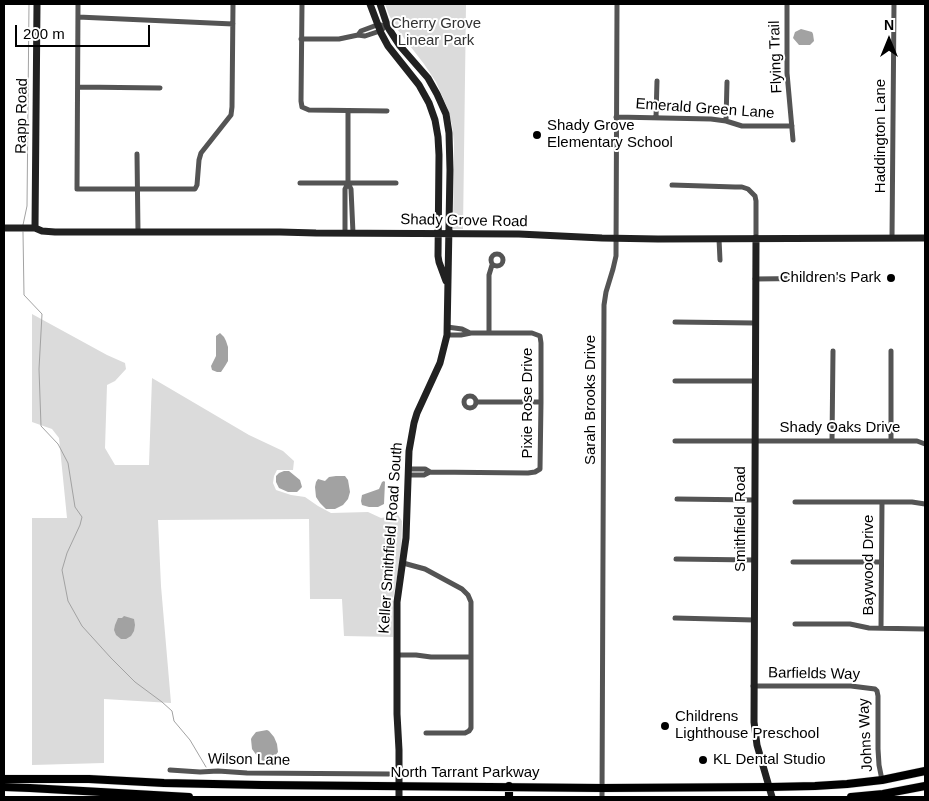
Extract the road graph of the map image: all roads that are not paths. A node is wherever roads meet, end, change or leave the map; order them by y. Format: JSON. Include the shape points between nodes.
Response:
{"nodes":[{"id":1,"x":37,"y":4,"type":"edge"},
{"id":2,"x":78,"y":4,"type":"edge"},
{"id":3,"x":233,"y":4,"type":"edge"},
{"id":4,"x":302,"y":4,"type":"edge"},
{"id":5,"x":370,"y":4,"type":"edge"},
{"id":6,"x":380,"y":4,"type":"edge"},
{"id":7,"x":617,"y":4,"type":"edge"},
{"id":8,"x":787,"y":4,"type":"edge"},
{"id":9,"x":894,"y":4,"type":"edge"},
{"id":10,"x":78,"y":17,"type":"junction"},
{"id":11,"x":233,"y":24,"type":"junction"},
{"id":12,"x":387,"y":24,"type":"junction"},
{"id":13,"x":378,"y":28,"type":"junction"},
{"id":14,"x":301,"y":39,"type":"junction"},
{"id":15,"x":657,"y":82,"type":"dead end"},
{"id":16,"x":727,"y":82,"type":"dead end"},
{"id":17,"x":79,"y":87,"type":"junction"},
{"id":18,"x":160,"y":88,"type":"dead end"},
{"id":19,"x":348,"y":110,"type":"junction"},
{"id":20,"x":387,"y":111,"type":"dead end"},
{"id":21,"x":616,"y":117,"type":"junction"},
{"id":22,"x":656,"y":117,"type":"junction"},
{"id":23,"x":726,"y":121,"type":"junction"},
{"id":24,"x":792,"y":126,"type":"junction"},
{"id":25,"x":792,"y":140,"type":"dead end"},
{"id":26,"x":138,"y":154,"type":"dead end"},
{"id":27,"x":300,"y":182,"type":"dead end"},
{"id":28,"x":348,"y":183,"type":"junction"},
{"id":29,"x":396,"y":183,"type":"dead end"},
{"id":30,"x":672,"y":185,"type":"dead end"},
{"id":31,"x":138,"y":188,"type":"junction"},
{"id":32,"x":4,"y":228,"type":"edge"},
{"id":33,"x":32,"y":228,"type":"junction"},
{"id":34,"x":138,"y":232,"type":"junction"},
{"id":35,"x":345,"y":233,"type":"junction"},
{"id":36,"x":353,"y":233,"type":"junction"},
{"id":37,"x":439,"y":234,"type":"junction"},
{"id":38,"x":448,"y":234,"type":"junction"},
{"id":39,"x":616,"y":238,"type":"junction"},
{"id":40,"x":756,"y":238,"type":"junction"},
{"id":41,"x":892,"y":238,"type":"junction"},
{"id":42,"x":925,"y":238,"type":"edge"},
{"id":43,"x":720,"y":239,"type":"junction"},
{"id":44,"x":720,"y":260,"type":"dead end"},
{"id":45,"x":492,"y":264,"type":"dead end"},
{"id":46,"x":840,"y":278,"type":"dead end"},
{"id":47,"x":755,"y":279,"type":"junction"},
{"id":48,"x":448,"y":287,"type":"junction"},
{"id":49,"x":676,"y":322,"type":"dead end"},
{"id":50,"x":755,"y":323,"type":"junction"},
{"id":51,"x":447,"y":331,"type":"junction"},
{"id":52,"x":489,"y":332,"type":"junction"},
{"id":53,"x":833,"y":351,"type":"dead end"},
{"id":54,"x":891,"y":351,"type":"dead end"},
{"id":55,"x":675,"y":381,"type":"dead end"},
{"id":56,"x":754,"y":381,"type":"junction"},
{"id":57,"x":477,"y":402,"type":"dead end"},
{"id":58,"x":541,"y":402,"type":"junction"},
{"id":59,"x":675,"y":440,"type":"dead end"},
{"id":60,"x":754,"y":441,"type":"junction"},
{"id":61,"x":832,"y":441,"type":"junction"},
{"id":62,"x":891,"y":441,"type":"junction"},
{"id":63,"x":925,"y":444,"type":"edge"},
{"id":64,"x":408,"y":472,"type":"junction"},
{"id":65,"x":677,"y":499,"type":"dead end"},
{"id":66,"x":755,"y":500,"type":"junction"},
{"id":67,"x":795,"y":502,"type":"dead end"},
{"id":68,"x":882,"y":502,"type":"junction"},
{"id":69,"x":925,"y":504,"type":"edge"},
{"id":70,"x":676,"y":559,"type":"dead end"},
{"id":71,"x":754,"y":560,"type":"junction"},
{"id":72,"x":793,"y":562,"type":"dead end"},
{"id":73,"x":881,"y":562,"type":"junction"},
{"id":74,"x":403,"y":563,"type":"junction"},
{"id":75,"x":675,"y":618,"type":"dead end"},
{"id":76,"x":754,"y":620,"type":"junction"},
{"id":77,"x":795,"y":624,"type":"dead end"},
{"id":78,"x":881,"y":628,"type":"junction"},
{"id":79,"x":925,"y":629,"type":"edge"},
{"id":80,"x":398,"y":655,"type":"junction"},
{"id":81,"x":471,"y":657,"type":"junction"},
{"id":82,"x":753,"y":686,"type":"junction"},
{"id":83,"x":875,"y":689,"type":"joint"},
{"id":84,"x":426,"y":733,"type":"dead end"},
{"id":85,"x":170,"y":770,"type":"dead end"},
{"id":86,"x":925,"y":771,"type":"edge"},
{"id":87,"x":327,"y":774,"type":"junction"},
{"id":88,"x":389,"y":774,"type":"dead end"},
{"id":89,"x":4,"y":779,"type":"edge"},
{"id":90,"x":882,"y":780,"type":"junction"},
{"id":91,"x":326,"y":786,"type":"junction"},
{"id":92,"x":400,"y":786,"type":"junction"},
{"id":93,"x":509,"y":786,"type":"junction"},
{"id":94,"x":925,"y":786,"type":"edge"},
{"id":95,"x":770,"y":787,"type":"junction"},
{"id":96,"x":4,"y":788,"type":"edge"},
{"id":97,"x":602,"y":788,"type":"junction"},
{"id":98,"x":189,"y":797,"type":"edge"},
{"id":99,"x":399,"y":797,"type":"edge"},
{"id":100,"x":509,"y":797,"type":"edge"},
{"id":101,"x":602,"y":797,"type":"edge"},
{"id":102,"x":772,"y":797,"type":"edge"},
{"id":103,"x":851,"y":797,"type":"edge"}],
"edges":[{"from":1,"to":33,"type":"main road","name":"Rapp Road"},
{"from":2,"to":10,"type":"street"},
{"from":3,"to":11,"type":"street"},
{"from":4,"to":14,"type":"street"},
{"from":5,"to":13,"type":"main road","name":"Keller Smithfield Road South"},
{"from":6,"to":12,"type":"main road","name":"Keller Smithfield Road South"},
{"from":7,"to":21,"type":"street","name":"Sarah Brooks Drive"},
{"from":8,"to":24,"type":"street","name":"Flying Trail","via":[[787,73]]},
{"from":9,"to":41,"type":"street","name":"Haddington Lane"},
{"from":10,"to":11,"type":"street"},
{"from":10,"to":17,"type":"street"},
{"from":11,"to":31,"type":"street","via":[[231,115],[201,153],[196,189]]},
{"from":12,"to":13,"type":"street"},
{"from":12,"to":38,"type":"main road","name":"Keller Smithfield Road South","via":[[400,46],[428,78],[446,114],[450,170]]},
{"from":13,"to":14,"type":"street","via":[[339,39]]},
{"from":13,"to":37,"type":"main road","name":"Keller Smithfield Road South","via":[[419,85],[435,120],[440,155]]},
{"from":14,"to":19,"type":"street","via":[[302,108]]},
{"from":15,"to":22,"type":"street"},
{"from":16,"to":23,"type":"street"},
{"from":17,"to":18,"type":"street"},
{"from":17,"to":31,"type":"street","via":[[77,189]]},
{"from":19,"to":20,"type":"street"},
{"from":19,"to":28,"type":"street"},
{"from":21,"to":22,"type":"street","name":"Emerald Green Lane"},
{"from":21,"to":39,"type":"street","name":"Sarah Brooks Drive"},
{"from":22,"to":23,"type":"street","name":"Emerald Green Lane"},
{"from":23,"to":24,"type":"street","name":"Emerald Green Lane","via":[[742,126]]},
{"from":24,"to":25,"type":"street","name":"Flying Trail"},
{"from":26,"to":31,"type":"street"},
{"from":27,"to":28,"type":"street"},
{"from":28,"to":29,"type":"street"},
{"from":28,"to":35,"type":"street","via":[[345,189]]},
{"from":28,"to":36,"type":"street"},
{"from":30,"to":40,"type":"street","via":[[748,189],[756,201]]},
{"from":31,"to":34,"type":"street"},
{"from":32,"to":33,"type":"main road","name":"Shady Grove Road"},
{"from":33,"to":34,"type":"main road","name":"Shady Grove Road","via":[[55,232]]},
{"from":34,"to":35,"type":"main road","name":"Shady Grove Road"},
{"from":35,"to":36,"type":"main road","name":"Shady Grove Road"},
{"from":36,"to":37,"type":"main road","name":"Shady Grove Road"},
{"from":37,"to":38,"type":"main road","name":"Shady Grove Road"},
{"from":37,"to":48,"type":"main road","name":"Keller Smithfield Road South","via":[[439,262]]},
{"from":38,"to":39,"type":"main road","name":"Shady Grove Road"},
{"from":38,"to":48,"type":"main road","name":"Keller Smithfield Road South"},
{"from":39,"to":43,"type":"main road","name":"Shady Grove Road"},
{"from":39,"to":97,"type":"street","name":"Sarah Brooks Drive","via":[[604,305]]},
{"from":40,"to":41,"type":"main road","name":"Shady Grove Road"},
{"from":40,"to":43,"type":"main road","name":"Shady Grove Road"},
{"from":40,"to":47,"type":"main road","name":"Smithfield Road"},
{"from":41,"to":42,"type":"main road","name":"Shady Grove Road"},
{"from":43,"to":44,"type":"street"},
{"from":45,"to":52,"type":"street","via":[[489,275]]},
{"from":46,"to":47,"type":"street"},
{"from":47,"to":50,"type":"main road","name":"Smithfield Road"},
{"from":48,"to":51,"type":"main road","name":"Keller Smithfield Road South"},
{"from":49,"to":50,"type":"street"},
{"from":50,"to":56,"type":"main road","name":"Smithfield Road"},
{"from":51,"to":52,"type":"street"},
{"from":51,"to":64,"type":"main road","name":"Keller Smithfield Road South","via":[[440,363],[414,424]]},
{"from":52,"to":58,"type":"street","name":"Pixie Rose Drive","via":[[538,334],[541,339]]},
{"from":53,"to":61,"type":"street"},
{"from":54,"to":62,"type":"street"},
{"from":55,"to":56,"type":"street"},
{"from":56,"to":60,"type":"main road","name":"Smithfield Road"},
{"from":57,"to":58,"type":"street"},
{"from":58,"to":64,"type":"street","name":"Pixie Rose Drive","via":[[541,465],[538,472],[430,472],[424,469]]},
{"from":59,"to":60,"type":"street","name":"Shady Oaks Drive"},
{"from":60,"to":61,"type":"street","name":"Shady Oaks Drive"},
{"from":60,"to":66,"type":"main road","name":"Smithfield Road"},
{"from":61,"to":62,"type":"street","name":"Shady Oaks Drive"},
{"from":62,"to":63,"type":"street","name":"Shady Oaks Drive"},
{"from":64,"to":74,"type":"main road","name":"Keller Smithfield Road South"},
{"from":65,"to":66,"type":"street"},
{"from":66,"to":71,"type":"main road","name":"Smithfield Road"},
{"from":67,"to":68,"type":"street"},
{"from":68,"to":69,"type":"street"},
{"from":68,"to":73,"type":"street","name":"Baywood Drive"},
{"from":70,"to":71,"type":"street"},
{"from":71,"to":76,"type":"main road","name":"Smithfield Road"},
{"from":72,"to":73,"type":"street"},
{"from":73,"to":78,"type":"street","name":"Baywood Drive"},
{"from":74,"to":80,"type":"main road","name":"Keller Smithfield Road South","via":[[397,602]]},
{"from":74,"to":81,"type":"street","via":[[425,568],[468,595],[471,605]]},
{"from":75,"to":76,"type":"street"},
{"from":76,"to":82,"type":"main road","name":"Smithfield Road"},
{"from":77,"to":78,"type":"street","via":[[850,624]]},
{"from":78,"to":79,"type":"street"},
{"from":80,"to":81,"type":"street"},
{"from":80,"to":92,"type":"main road","name":"Keller Smithfield Road South"},
{"from":81,"to":84,"type":"street","via":[[471,727],[467,732]]},
{"from":82,"to":83,"type":"street","name":"Barfields Way"},
{"from":82,"to":95,"type":"main road","name":"Smithfield Road","via":[[755,735]]},
{"from":83,"to":90,"type":"street","name":"Johns Way"},
{"from":85,"to":87,"type":"street","name":"Wilson Lane"},
{"from":86,"to":90,"type":"main road","name":"North Tarrant Parkway"},
{"from":87,"to":88,"type":"street","name":"Wilson Lane"},
{"from":87,"to":91,"type":"street"},
{"from":89,"to":91,"type":"main road","name":"North Tarrant Parkway"},
{"from":90,"to":95,"type":"main road","name":"North Tarrant Parkway"},
{"from":91,"to":92,"type":"main road","name":"North Tarrant Parkway"},
{"from":92,"to":93,"type":"main road","name":"North Tarrant Parkway"},
{"from":92,"to":99,"type":"main road","name":"Keller Smithfield Road South"},
{"from":93,"to":97,"type":"main road","name":"North Tarrant Parkway"},
{"from":93,"to":100,"type":"main road"},
{"from":94,"to":103,"type":"main road"},
{"from":95,"to":97,"type":"main road","name":"North Tarrant Parkway"},
{"from":95,"to":102,"type":"main road","name":"Smithfield Road"},
{"from":96,"to":98,"type":"main road"},
{"from":97,"to":101,"type":"street","name":"Sarah Brooks Drive"}]}
